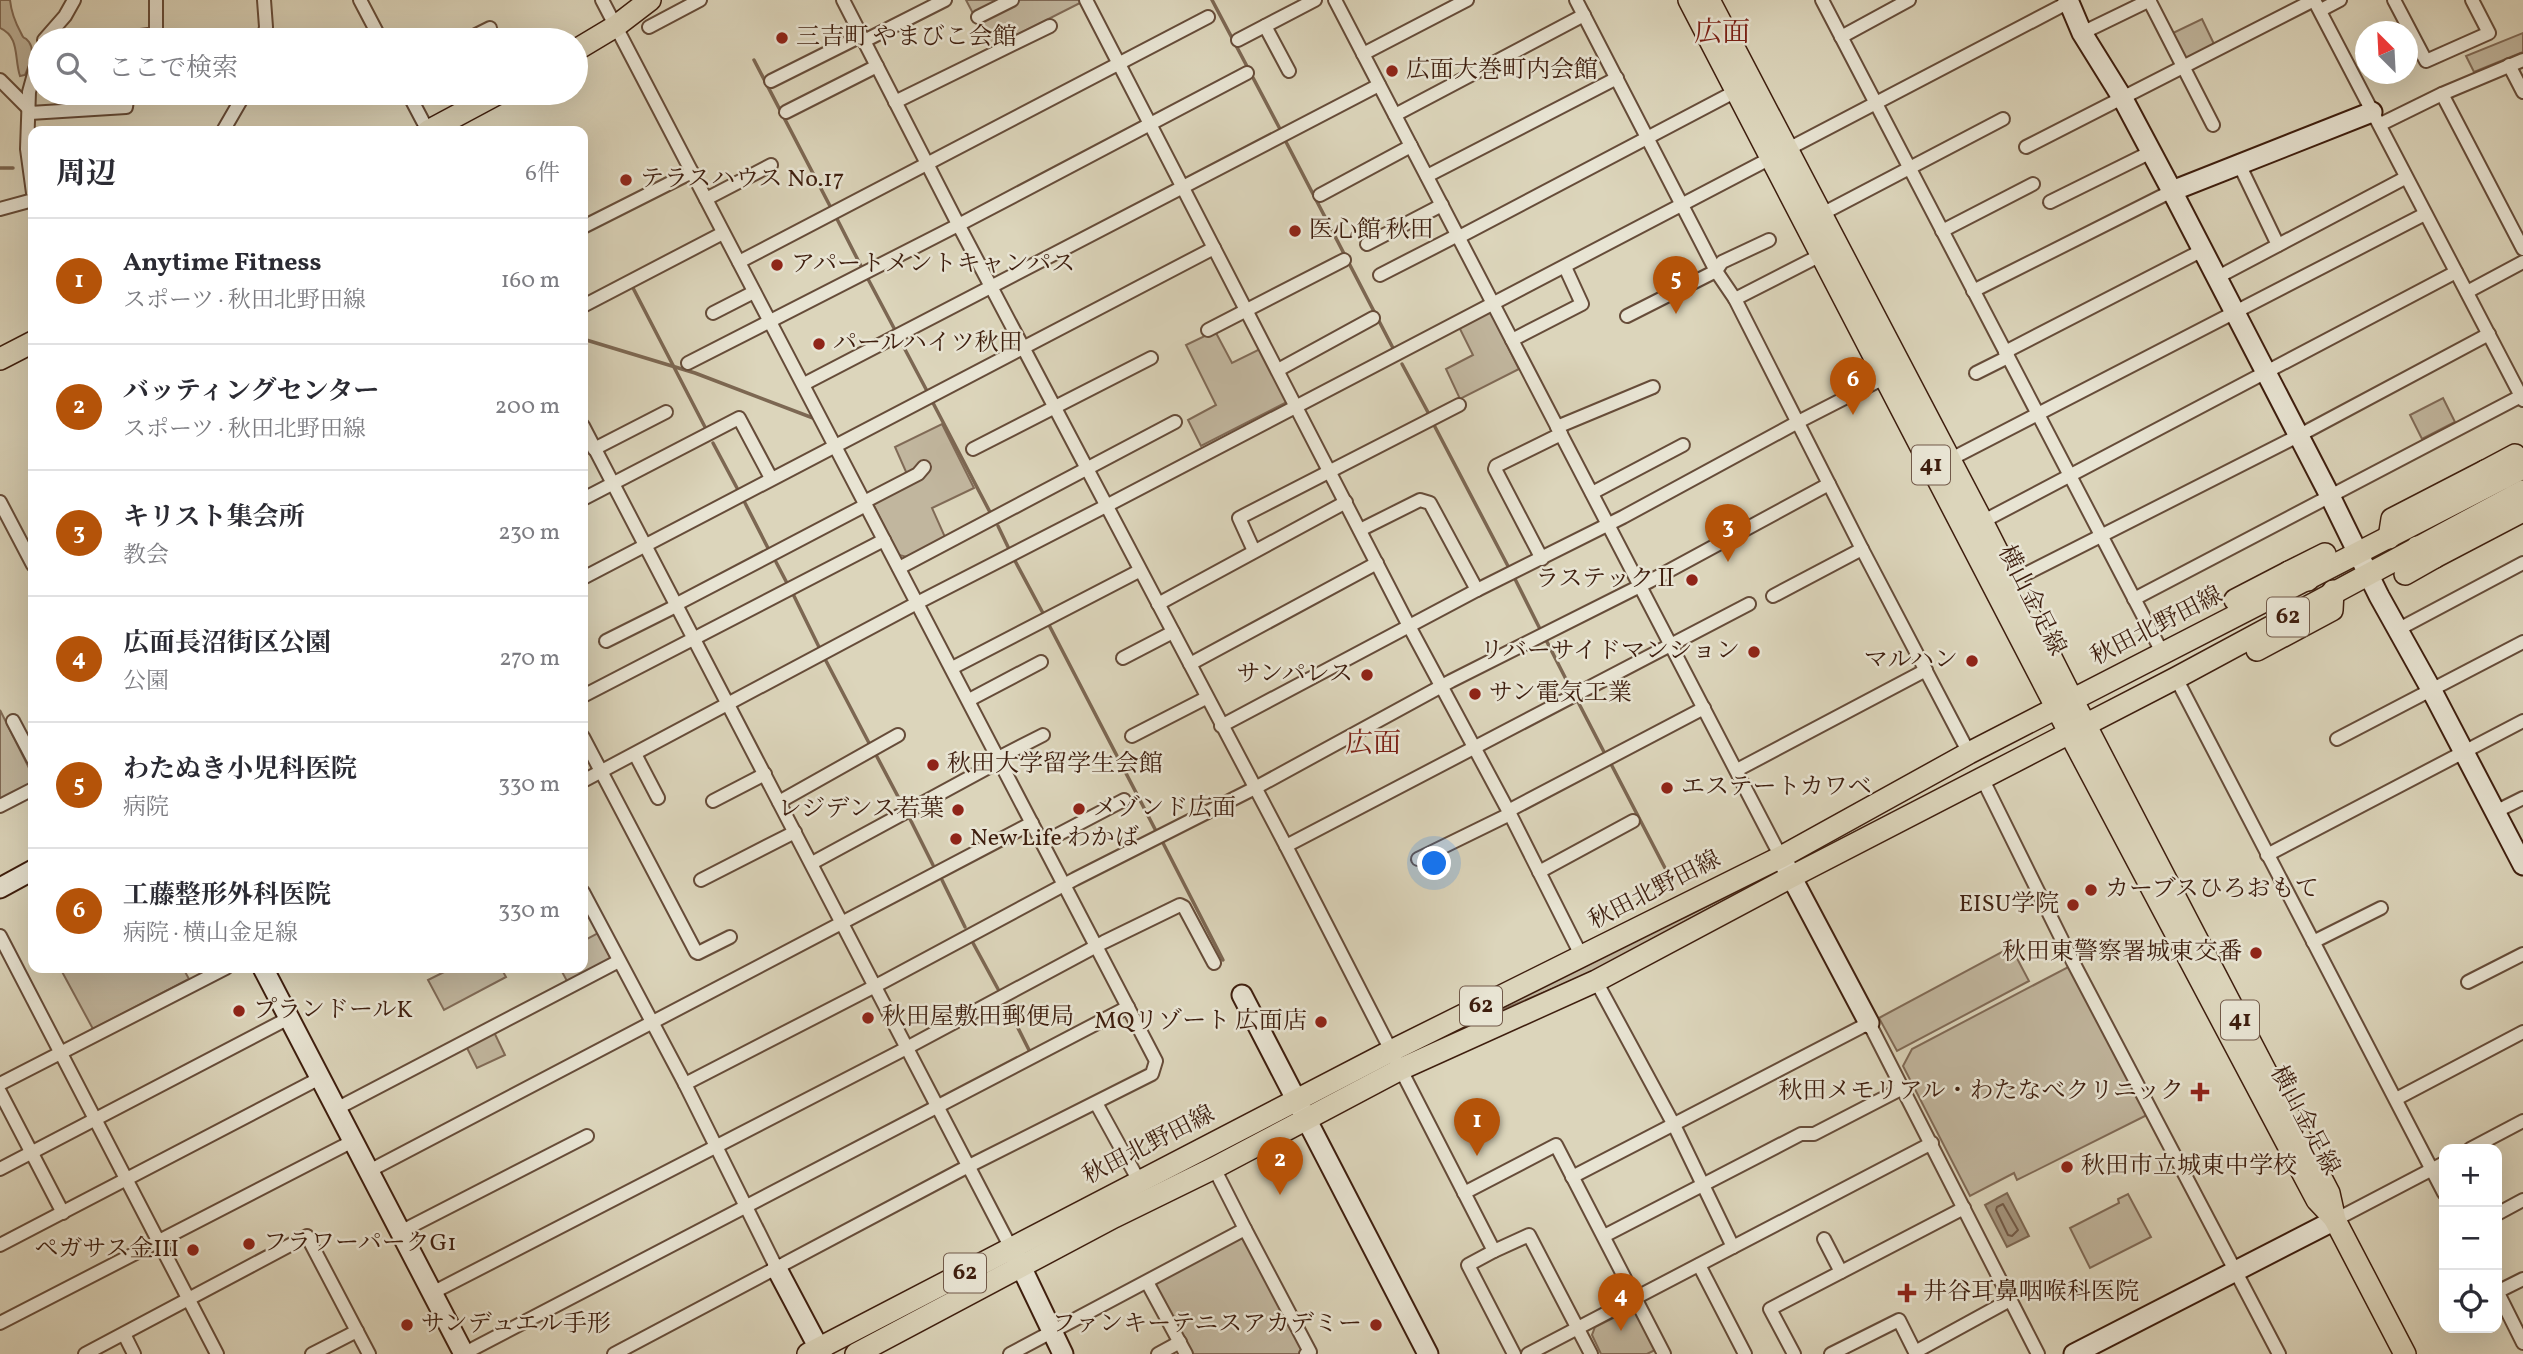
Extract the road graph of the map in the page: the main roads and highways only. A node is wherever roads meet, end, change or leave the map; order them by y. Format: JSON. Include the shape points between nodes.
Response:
{"nodes":[{"id":1,"x":650,"y":0,"type":"edge"},
{"id":2,"x":1689,"y":0,"type":"edge"},
{"id":3,"x":1709,"y":0,"type":"edge"},
{"id":4,"x":588,"y":43,"type":"edge"},
{"id":5,"x":1744,"y":87,"type":"junction"},
{"id":6,"x":477,"y":105,"type":"edge"},
{"id":7,"x":437,"y":126,"type":"edge"},
{"id":8,"x":1830,"y":251,"type":"junction"},
{"id":9,"x":28,"y":345,"type":"edge"},
{"id":10,"x":0,"y":359,"type":"edge"},
{"id":11,"x":2519,"y":461,"type":"edge"},
{"id":12,"x":2523,"y":491,"type":"edge"},
{"id":13,"x":2523,"y":511,"type":"edge"},
{"id":14,"x":1974,"y":526,"type":"junction"},
{"id":15,"x":2426,"y":552,"type":"junction"},
{"id":16,"x":2325,"y":554,"type":"dead end"},
{"id":17,"x":2362,"y":564,"type":"junction"},
{"id":18,"x":2405,"y":573,"type":"dead end"},
{"id":19,"x":2298,"y":576,"type":"junction"},
{"id":20,"x":2064,"y":703,"type":"junction"},
{"id":21,"x":2077,"y":728,"type":"junction"},
{"id":22,"x":1396,"y":1060,"type":"junction"},
{"id":23,"x":1016,"y":1257,"type":"junction"},
{"id":24,"x":816,"y":1352,"type":"edge"},
{"id":25,"x":856,"y":1354,"type":"edge"},
{"id":26,"x":2405,"y":1354,"type":"edge"}],
"edges":[{"from":1,"to":4,"type":"main road"},
{"from":2,"to":5,"type":"main road","name":"横山金足線","number":"41"},
{"from":3,"to":5,"type":"main road","name":"横山金足線","number":"41"},
{"from":5,"to":8,"type":"main road","name":"横山金足線","number":"41"},
{"from":6,"to":7,"type":"main road"},
{"from":8,"to":14,"type":"main road","name":"横山金足線","number":"41","via":[[1886,377]]},
{"from":8,"to":14,"type":"main road","name":"横山金足線","number":"41","via":[[1949,460]]},
{"from":9,"to":10,"type":"main road"},
{"from":11,"to":17,"type":"main road","name":"秋田北野田線","number":"62","via":[[2389,538]]},
{"from":12,"to":15,"type":"main road","name":"秋田北野田線","number":"62"},
{"from":13,"to":15,"type":"main road"},
{"from":14,"to":20,"type":"main road","name":"横山金足線","number":"41"},
{"from":15,"to":17,"type":"main road","name":"秋田北野田線","number":"62"},
{"from":15,"to":18,"type":"main road"},
{"from":16,"to":19,"type":"main road"},
{"from":17,"to":19,"type":"main road","name":"秋田北野田線","number":"62"},
{"from":17,"to":21,"type":"main road","name":"秋田北野田線","number":"62","via":[[2333,591]]},
{"from":19,"to":20,"type":"main road","name":"秋田北野田線","number":"62","via":[[2193,638]]},
{"from":20,"to":21,"type":"main road","name":"横山金足線","number":"41"},
{"from":20,"to":22,"type":"main road","name":"秋田北野田線","number":"62","via":[[1781,857],[1581,957]]},
{"from":21,"to":22,"type":"main road","name":"秋田北野田線","number":"62","via":[[1596,981]]},
{"from":21,"to":26,"type":"main road","name":"横山金足線","number":"41","via":[[2208,978],[2316,1200],[2335,1220]]},
{"from":22,"to":23,"type":"main road","name":"秋田北野田線","number":"62","via":[[1296,1100],[1139,1181]]},
{"from":22,"to":23,"type":"main road","name":"秋田北野田線","number":"62","via":[[1306,1120],[1214,1168],[1114,1217]]},
{"from":23,"to":24,"type":"main road","name":"秋田北野田線","number":"62"},
{"from":23,"to":25,"type":"main road","name":"秋田北野田線","number":"62"}]}
